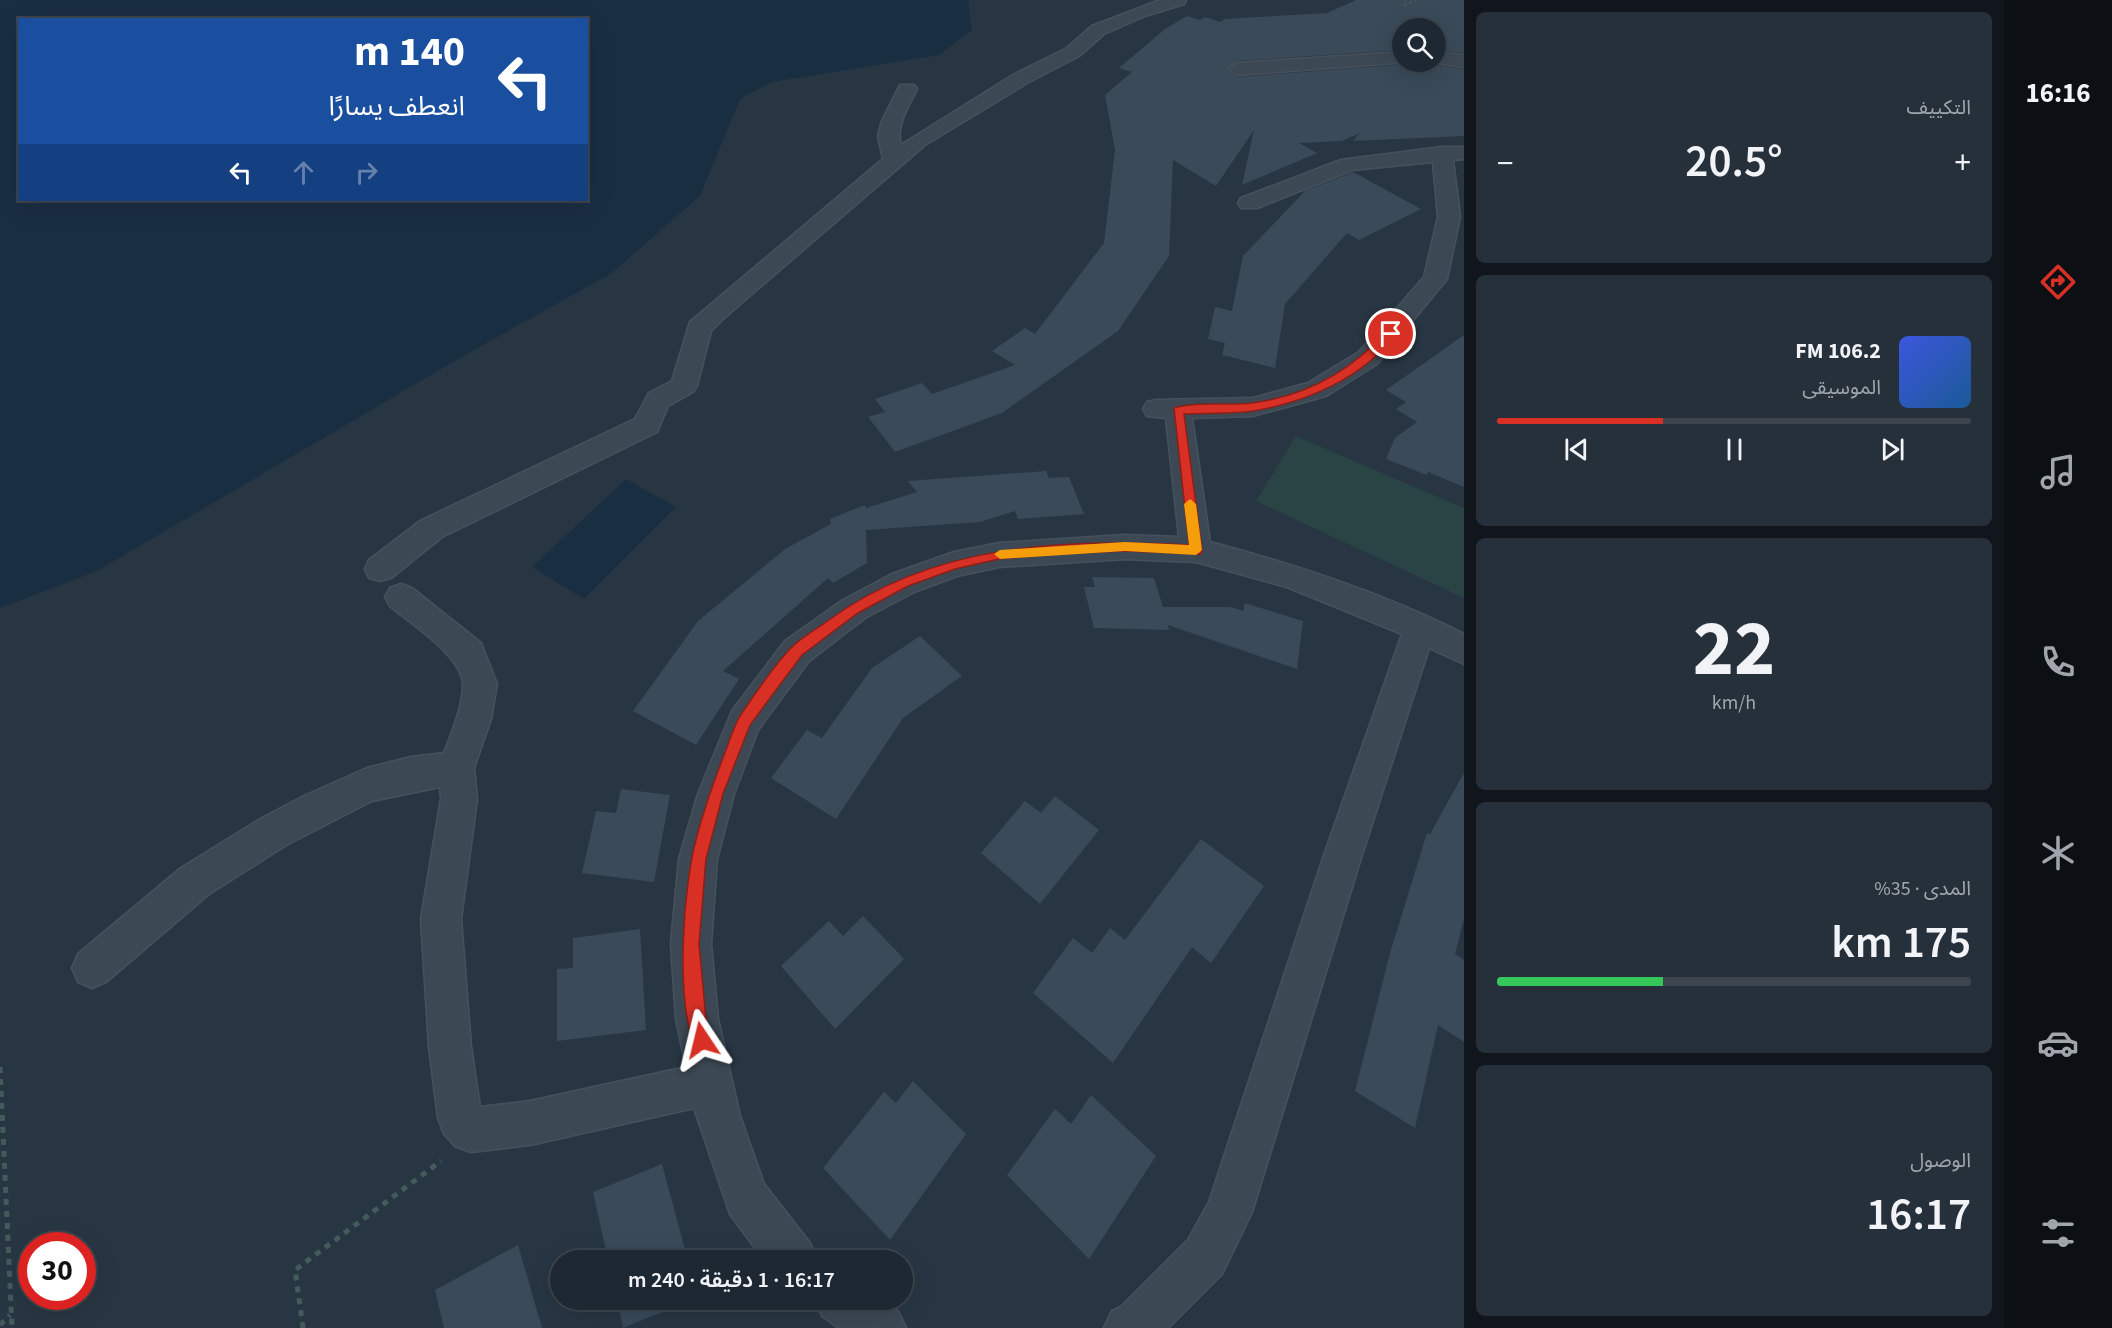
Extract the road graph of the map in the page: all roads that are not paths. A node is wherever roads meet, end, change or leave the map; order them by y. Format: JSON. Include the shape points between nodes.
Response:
{"nodes":[{"id":1,"x":1178,"y":0,"type":"edge"},
{"id":2,"x":1392,"y":59,"type":"edge"},
{"id":3,"x":1446,"y":59,"type":"edge"},
{"id":4,"x":1464,"y":61,"type":"edge"},
{"id":5,"x":1237,"y":69,"type":"dead end"},
{"id":6,"x":907,"y":89,"type":"dead end"},
{"id":7,"x":1453,"y":153,"type":"edge"},
{"id":8,"x":894,"y":160,"type":"junction"},
{"id":9,"x":1249,"y":203,"type":"dead end"},
{"id":10,"x":1196,"y":550,"type":"junction"},
{"id":11,"x":1420,"y":627,"type":"junction"},
{"id":12,"x":1464,"y":650,"type":"edge"},
{"id":13,"x":456,"y":768,"type":"junction"},
{"id":14,"x":93,"y":968,"type":"dead end"},
{"id":15,"x":710,"y":1083,"type":"junction"},
{"id":16,"x":785,"y":1250,"type":"edge"},
{"id":17,"x":855,"y":1310,"type":"edge"},
{"id":18,"x":881,"y":1328,"type":"edge"},
{"id":19,"x":1129,"y":1328,"type":"edge"}],
"edges":[{"from":1,"to":8,"type":"street","via":[[1098,30],[1073,52],[1020,79],[918,141]]},
{"from":2,"to":5,"type":"street"},
{"from":3,"to":4,"type":"street"},
{"from":6,"to":8,"type":"street","via":[[888,136]]},
{"from":7,"to":9,"type":"street","via":[[1348,164]]},
{"from":7,"to":10,"type":"street","via":[[1449,217],[1435,279],[1373,353],[1317,390],[1253,407],[1166,410]]},
{"from":8,"to":13,"type":"street","via":[[699,328],[684,386],[659,397],[651,407],[647,425],[431,529],[390,583],[469,653],[480,684],[474,719]]},
{"from":10,"to":11,"type":"street","via":[[1293,576]]},
{"from":10,"to":15,"type":"street","via":[[1057,549],[954,564],[903,583],[854,609],[797,651],[744,722],[716,794],[698,859],[691,944],[697,1019]]},
{"from":11,"to":12,"type":"street"},
{"from":11,"to":19,"type":"street","via":[[1229,1212],[1205,1257],[1139,1323]]},
{"from":13,"to":14,"type":"street","via":[[367,785],[296,819],[195,881]]},
{"from":13,"to":15,"type":"street","via":[[459,800],[441,919],[450,1047],[460,1118],[471,1130],[530,1123]]},
{"from":15,"to":16,"type":"street","via":[[746,1198]]},
{"from":17,"to":18,"type":"street"}]}
